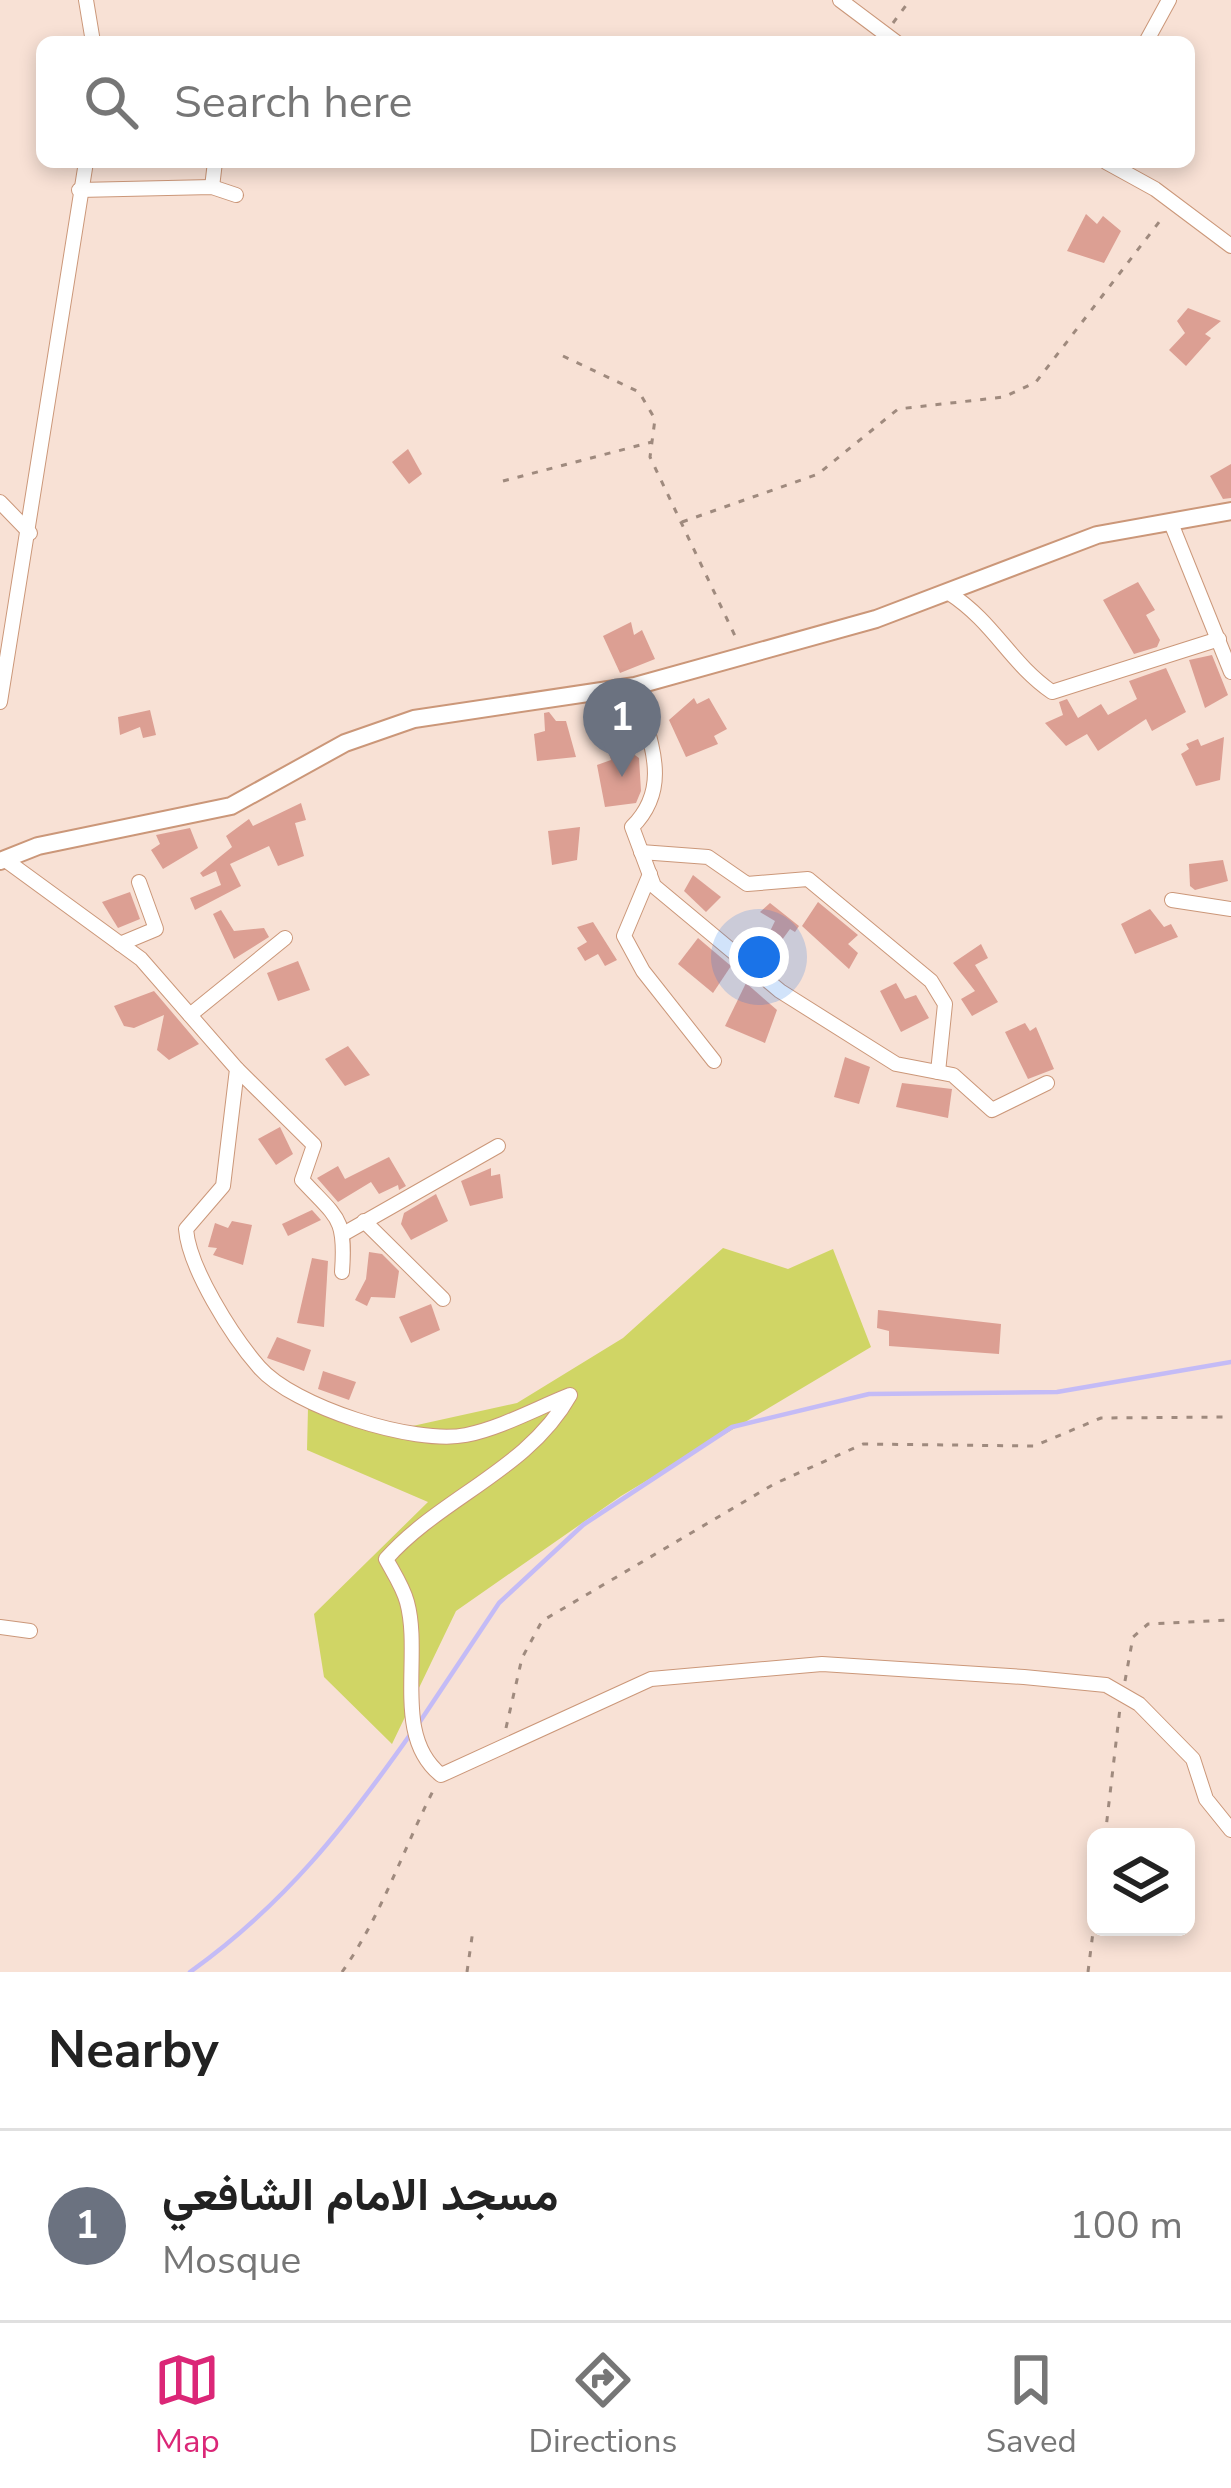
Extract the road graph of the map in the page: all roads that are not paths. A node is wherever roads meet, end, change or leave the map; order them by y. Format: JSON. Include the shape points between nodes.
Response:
{"nodes":[{"id":1,"x":86,"y":0,"type":"edge"},
{"id":2,"x":840,"y":0,"type":"edge"},
{"id":3,"x":1169,"y":0,"type":"edge"},
{"id":4,"x":92,"y":36,"type":"edge"},
{"id":5,"x":888,"y":36,"type":"edge"},
{"id":6,"x":1149,"y":36,"type":"edge"},
{"id":7,"x":84,"y":168,"type":"edge"},
{"id":8,"x":214,"y":168,"type":"edge"},
{"id":9,"x":1116,"y":168,"type":"edge"},
{"id":10,"x":212,"y":188,"type":"junction"},
{"id":11,"x":79,"y":190,"type":"junction"},
{"id":12,"x":236,"y":195,"type":"dead end"},
{"id":13,"x":1231,"y":247,"type":"edge"},
{"id":14,"x":0,"y":502,"type":"edge"},
{"id":15,"x":1231,"y":511,"type":"edge"},
{"id":16,"x":1171,"y":523,"type":"junction"},
{"id":17,"x":30,"y":533,"type":"junction"},
{"id":18,"x":949,"y":593,"type":"junction"},
{"id":19,"x":1220,"y":639,"type":"junction"},
{"id":20,"x":1230,"y":666,"type":"edge"},
{"id":21,"x":635,"y":686,"type":"junction"},
{"id":22,"x":0,"y":702,"type":"edge"},
{"id":23,"x":641,"y":852,"type":"junction"},
{"id":24,"x":2,"y":860,"type":"edge"},
{"id":25,"x":650,"y":874,"type":"junction"},
{"id":26,"x":139,"y":882,"type":"dead end"},
{"id":27,"x":1172,"y":900,"type":"dead end"},
{"id":28,"x":1231,"y":909,"type":"edge"},
{"id":29,"x":286,"y":938,"type":"dead end"},
{"id":30,"x":120,"y":944,"type":"junction"},
{"id":31,"x":190,"y":1015,"type":"junction"},
{"id":32,"x":714,"y":1060,"type":"dead end"},
{"id":33,"x":237,"y":1069,"type":"junction"},
{"id":34,"x":938,"y":1072,"type":"junction"},
{"id":35,"x":1047,"y":1083,"type":"dead end"},
{"id":36,"x":498,"y":1147,"type":"dead end"},
{"id":37,"x":364,"y":1221,"type":"junction"},
{"id":38,"x":345,"y":1233,"type":"junction"},
{"id":39,"x":341,"y":1272,"type":"dead end"},
{"id":40,"x":442,"y":1299,"type":"dead end"},
{"id":41,"x":0,"y":1627,"type":"edge"},
{"id":42,"x":30,"y":1631,"type":"dead end"},
{"id":43,"x":1231,"y":1830,"type":"edge"}],
"edges":[{"from":1,"to":4,"type":"street"},
{"from":2,"to":5,"type":"street"},
{"from":3,"to":6,"type":"street"},
{"from":7,"to":11,"type":"street"},
{"from":8,"to":10,"type":"street"},
{"from":9,"to":13,"type":"street"},
{"from":10,"to":11,"type":"street"},
{"from":10,"to":12,"type":"street"},
{"from":11,"to":17,"type":"street"},
{"from":14,"to":17,"type":"street"},
{"from":15,"to":16,"type":"street"},
{"from":16,"to":18,"type":"street","via":[[1097,536]]},
{"from":16,"to":19,"type":"street"},
{"from":17,"to":22,"type":"street"},
{"from":18,"to":19,"type":"street","via":[[984,616],[1024,673],[1052,692]]},
{"from":18,"to":21,"type":"street"},
{"from":19,"to":20,"type":"street"},
{"from":21,"to":23,"type":"street","via":[[658,783],[651,808],[632,827]]},
{"from":21,"to":24,"type":"street","via":[[414,719],[345,743],[231,806]]},
{"from":23,"to":25,"type":"street"},
{"from":23,"to":34,"type":"street","via":[[708,857],[746,884],[808,879],[931,981],[945,1004]]},
{"from":24,"to":30,"type":"street"},
{"from":25,"to":32,"type":"street","via":[[624,936]]},
{"from":25,"to":34,"type":"street","via":[[654,886],[780,991],[896,1064]]},
{"from":26,"to":30,"type":"street","via":[[156,929]]},
{"from":27,"to":28,"type":"street"},
{"from":29,"to":31,"type":"street"},
{"from":30,"to":31,"type":"street"},
{"from":31,"to":33,"type":"street"},
{"from":33,"to":38,"type":"street","via":[[314,1145],[302,1180]]},
{"from":33,"to":43,"type":"street","via":[[224,1186],[186,1229],[188,1256],[260,1369],[385,1430],[464,1436],[570,1396],[556,1421],[493,1478],[405,1537],[386,1559],[407,1600],[414,1729],[425,1762],[441,1775],[651,1679],[821,1664],[1106,1685],[1193,1760],[1206,1799]]},
{"from":34,"to":35,"type":"street","via":[[953,1075],[992,1110]]},
{"from":36,"to":37,"type":"street"},
{"from":37,"to":38,"type":"street"},
{"from":37,"to":40,"type":"street"},
{"from":38,"to":39,"type":"street"},
{"from":41,"to":42,"type":"street"}]}
